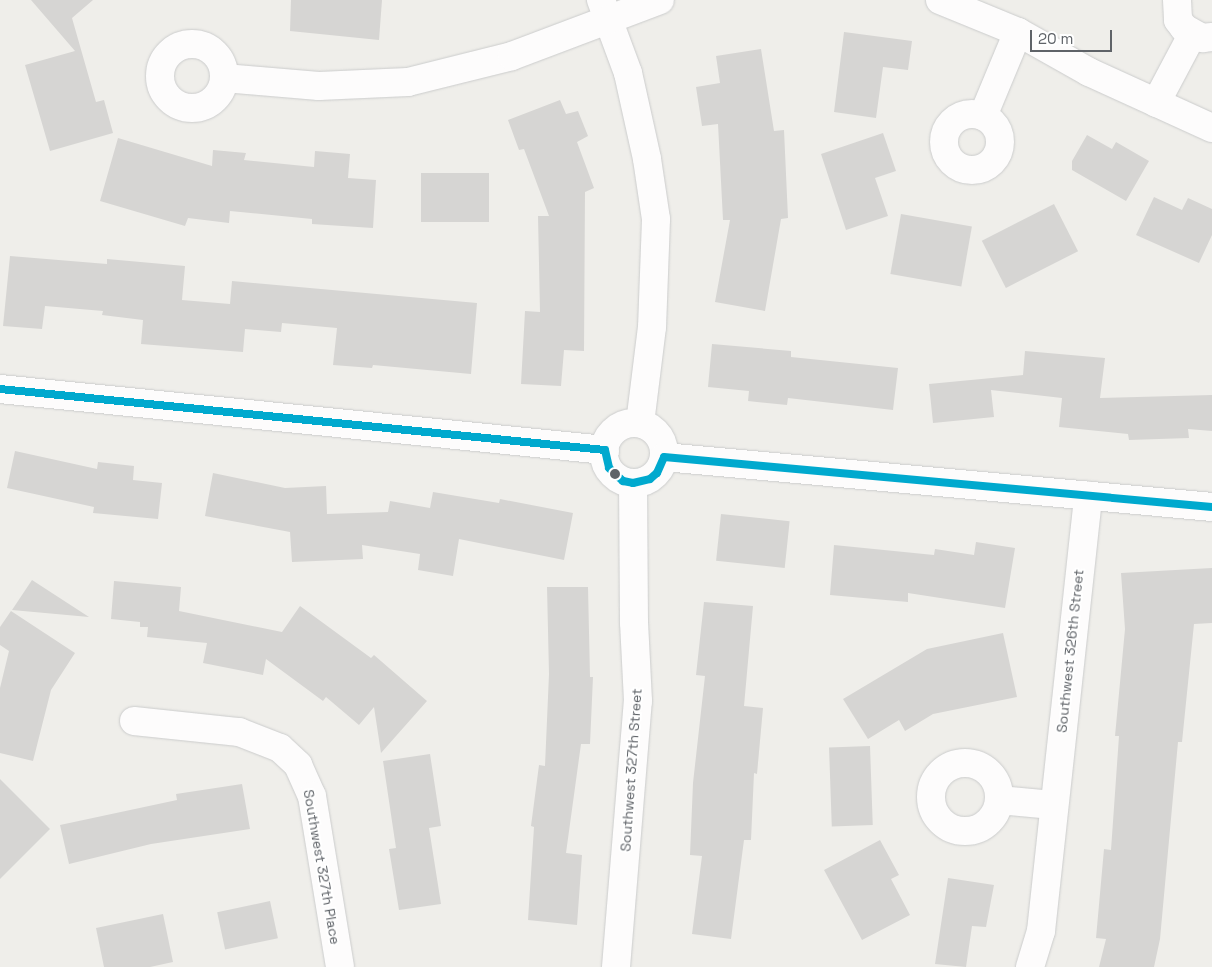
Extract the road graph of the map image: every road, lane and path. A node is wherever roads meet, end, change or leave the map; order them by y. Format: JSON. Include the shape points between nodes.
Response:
{"nodes":[{"id":1,"x":660,"y":0,"type":"edge"},
{"id":2,"x":940,"y":0,"type":"edge"},
{"id":3,"x":1177,"y":0,"type":"edge"},
{"id":4,"x":604,"y":9,"type":"edge"},
{"id":5,"x":1018,"y":32,"type":"junction"},
{"id":6,"x":1202,"y":36,"type":"edge"},
{"id":7,"x":224,"y":78,"type":"dead end"},
{"id":8,"x":1156,"y":103,"type":"junction"},
{"id":9,"x":983,"y":116,"type":"dead end"},
{"id":10,"x":1212,"y":128,"type":"edge"},
{"id":11,"x":0,"y":389,"type":"edge"},
{"id":12,"x":640,"y":424,"type":"junction"},
{"id":13,"x":605,"y":450,"type":"junction"},
{"id":14,"x":664,"y":457,"type":"junction"},
{"id":15,"x":633,"y":483,"type":"junction"},
{"id":16,"x":1088,"y":496,"type":"junction"},
{"id":17,"x":1212,"y":507,"type":"edge"},
{"id":18,"x":134,"y":721,"type":"dead end"},
{"id":19,"x":999,"y":800,"type":"dead end"},
{"id":20,"x":1053,"y":806,"type":"junction"},
{"id":21,"x":340,"y":967,"type":"edge"},
{"id":22,"x":616,"y":967,"type":"edge"},
{"id":23,"x":1030,"y":967,"type":"edge"}],
"edges":[{"from":1,"to":4,"type":"street"},
{"from":2,"to":5,"type":"street"},
{"from":3,"to":6,"type":"street","via":[[1178,20]]},
{"from":4,"to":7,"type":"street","via":[[512,56],[408,82],[319,86]]},
{"from":4,"to":12,"type":"street","via":[[628,73],[647,158],[656,219],[652,328]]},
{"from":5,"to":8,"type":"street","via":[[1089,72]]},
{"from":5,"to":9,"type":"street"},
{"from":6,"to":8,"type":"street"},
{"from":8,"to":10,"type":"street"},
{"from":11,"to":13,"type":"street"},
{"from":12,"to":13,"type":"street","via":[[621,426],[607,440]]},
{"from":12,"to":14,"type":"street","via":[[656,432],[661,439]]},
{"from":13,"to":15,"type":"street","via":[[608,468],[615,476]]},
{"from":14,"to":15,"type":"street","via":[[657,473],[650,479]]},
{"from":14,"to":16,"type":"street"},
{"from":15,"to":22,"type":"street","name":"Southwest 327th Street","via":[[638,701]]},
{"from":16,"to":17,"type":"street"},
{"from":16,"to":20,"type":"street","name":"Southwest 326th Street"},
{"from":18,"to":21,"type":"street","name":"Southwest 327th Place","via":[[239,732],[280,748],[298,764],[312,796]]},
{"from":19,"to":20,"type":"street"},
{"from":20,"to":23,"type":"street","name":"Southwest 326th Street","via":[[1041,931]]}]}
